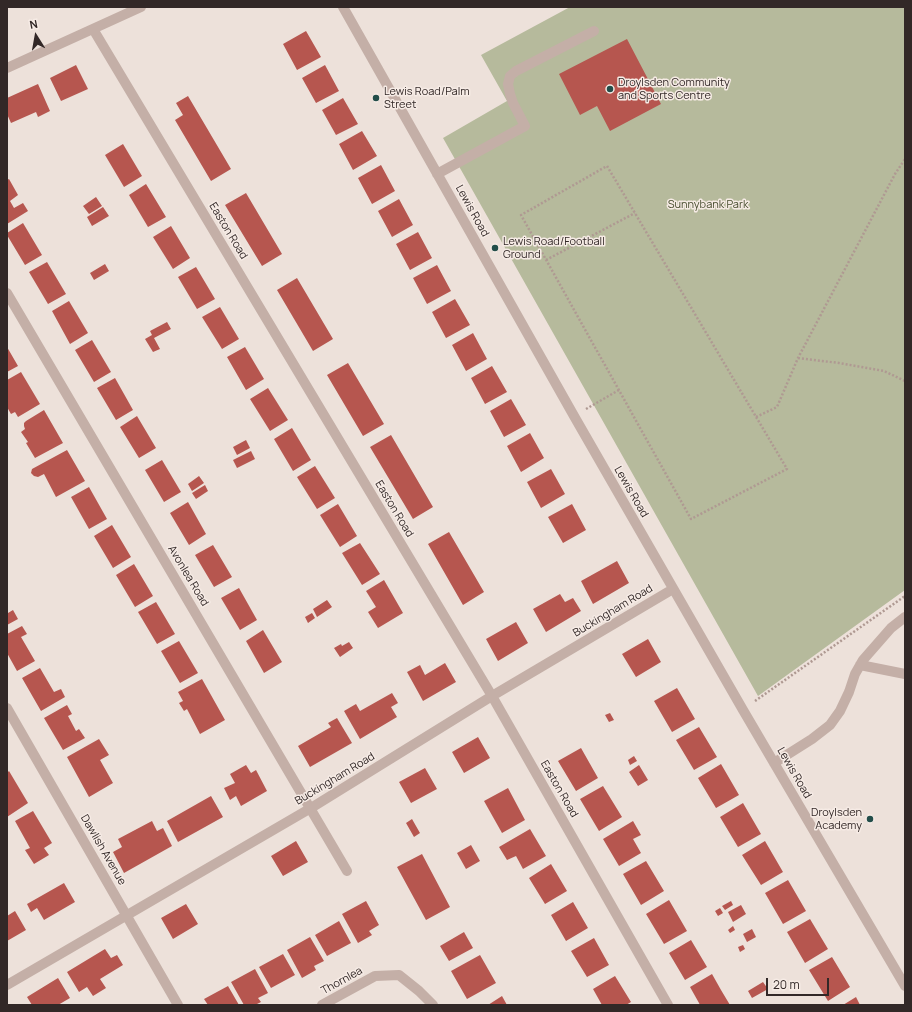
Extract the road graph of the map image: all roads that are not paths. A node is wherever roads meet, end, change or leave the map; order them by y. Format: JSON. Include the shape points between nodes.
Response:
{"nodes":[{"id":1,"x":141,"y":7,"type":"edge"},
{"id":2,"x":343,"y":7,"type":"edge"},
{"id":3,"x":93,"y":30,"type":"junction"},
{"id":4,"x":594,"y":31,"type":"dead end"},
{"id":5,"x":7,"y":68,"type":"edge"},
{"id":6,"x":437,"y":174,"type":"junction"},
{"id":7,"x":7,"y":293,"type":"edge"},
{"id":8,"x":673,"y":589,"type":"junction"},
{"id":9,"x":905,"y":617,"type":"edge"},
{"id":10,"x":860,"y":665,"type":"junction"},
{"id":11,"x":905,"y":674,"type":"edge"},
{"id":12,"x":492,"y":696,"type":"junction"},
{"id":13,"x":7,"y":708,"type":"edge"},
{"id":14,"x":774,"y":763,"type":"junction"},
{"id":15,"x":311,"y":808,"type":"junction"},
{"id":16,"x":347,"y":871,"type":"dead end"},
{"id":17,"x":126,"y":915,"type":"junction"},
{"id":18,"x":7,"y":985,"type":"edge"},
{"id":19,"x":905,"y":986,"type":"edge"},
{"id":20,"x":178,"y":1005,"type":"edge"},
{"id":21,"x":322,"y":1005,"type":"edge"},
{"id":22,"x":433,"y":1005,"type":"edge"},
{"id":23,"x":668,"y":1005,"type":"edge"}],
"edges":[{"from":1,"to":3,"type":"street"},
{"from":2,"to":6,"type":"street","name":"Lewis Road"},
{"from":3,"to":5,"type":"street"},
{"from":3,"to":12,"type":"street","name":"Easton Road"},
{"from":4,"to":6,"type":"street","via":[[510,76],[510,94],[525,126]]},
{"from":6,"to":8,"type":"street","name":"Lewis Road"},
{"from":7,"to":15,"type":"street","name":"Avonlea Road"},
{"from":8,"to":12,"type":"street","name":"Buckingham Road"},
{"from":8,"to":14,"type":"street","name":"Lewis Road"},
{"from":9,"to":10,"type":"street","via":[[891,628]]},
{"from":10,"to":11,"type":"street"},
{"from":10,"to":14,"type":"street","via":[[850,692],[830,726]]},
{"from":12,"to":15,"type":"street","name":"Buckingham Road"},
{"from":12,"to":23,"type":"street","name":"Easton Road"},
{"from":13,"to":17,"type":"street","name":"Dawlish Avenue"},
{"from":14,"to":19,"type":"street","name":"Lewis Road"},
{"from":15,"to":16,"type":"street","name":"Avonlea Road"},
{"from":15,"to":17,"type":"street","name":"Buckingham Road"},
{"from":17,"to":18,"type":"street","name":"Buckingham Road"},
{"from":17,"to":20,"type":"street","name":"Dawlish Avenue"},
{"from":21,"to":22,"type":"street","name":"Thornlea","via":[[375,976],[399,975]]}]}
